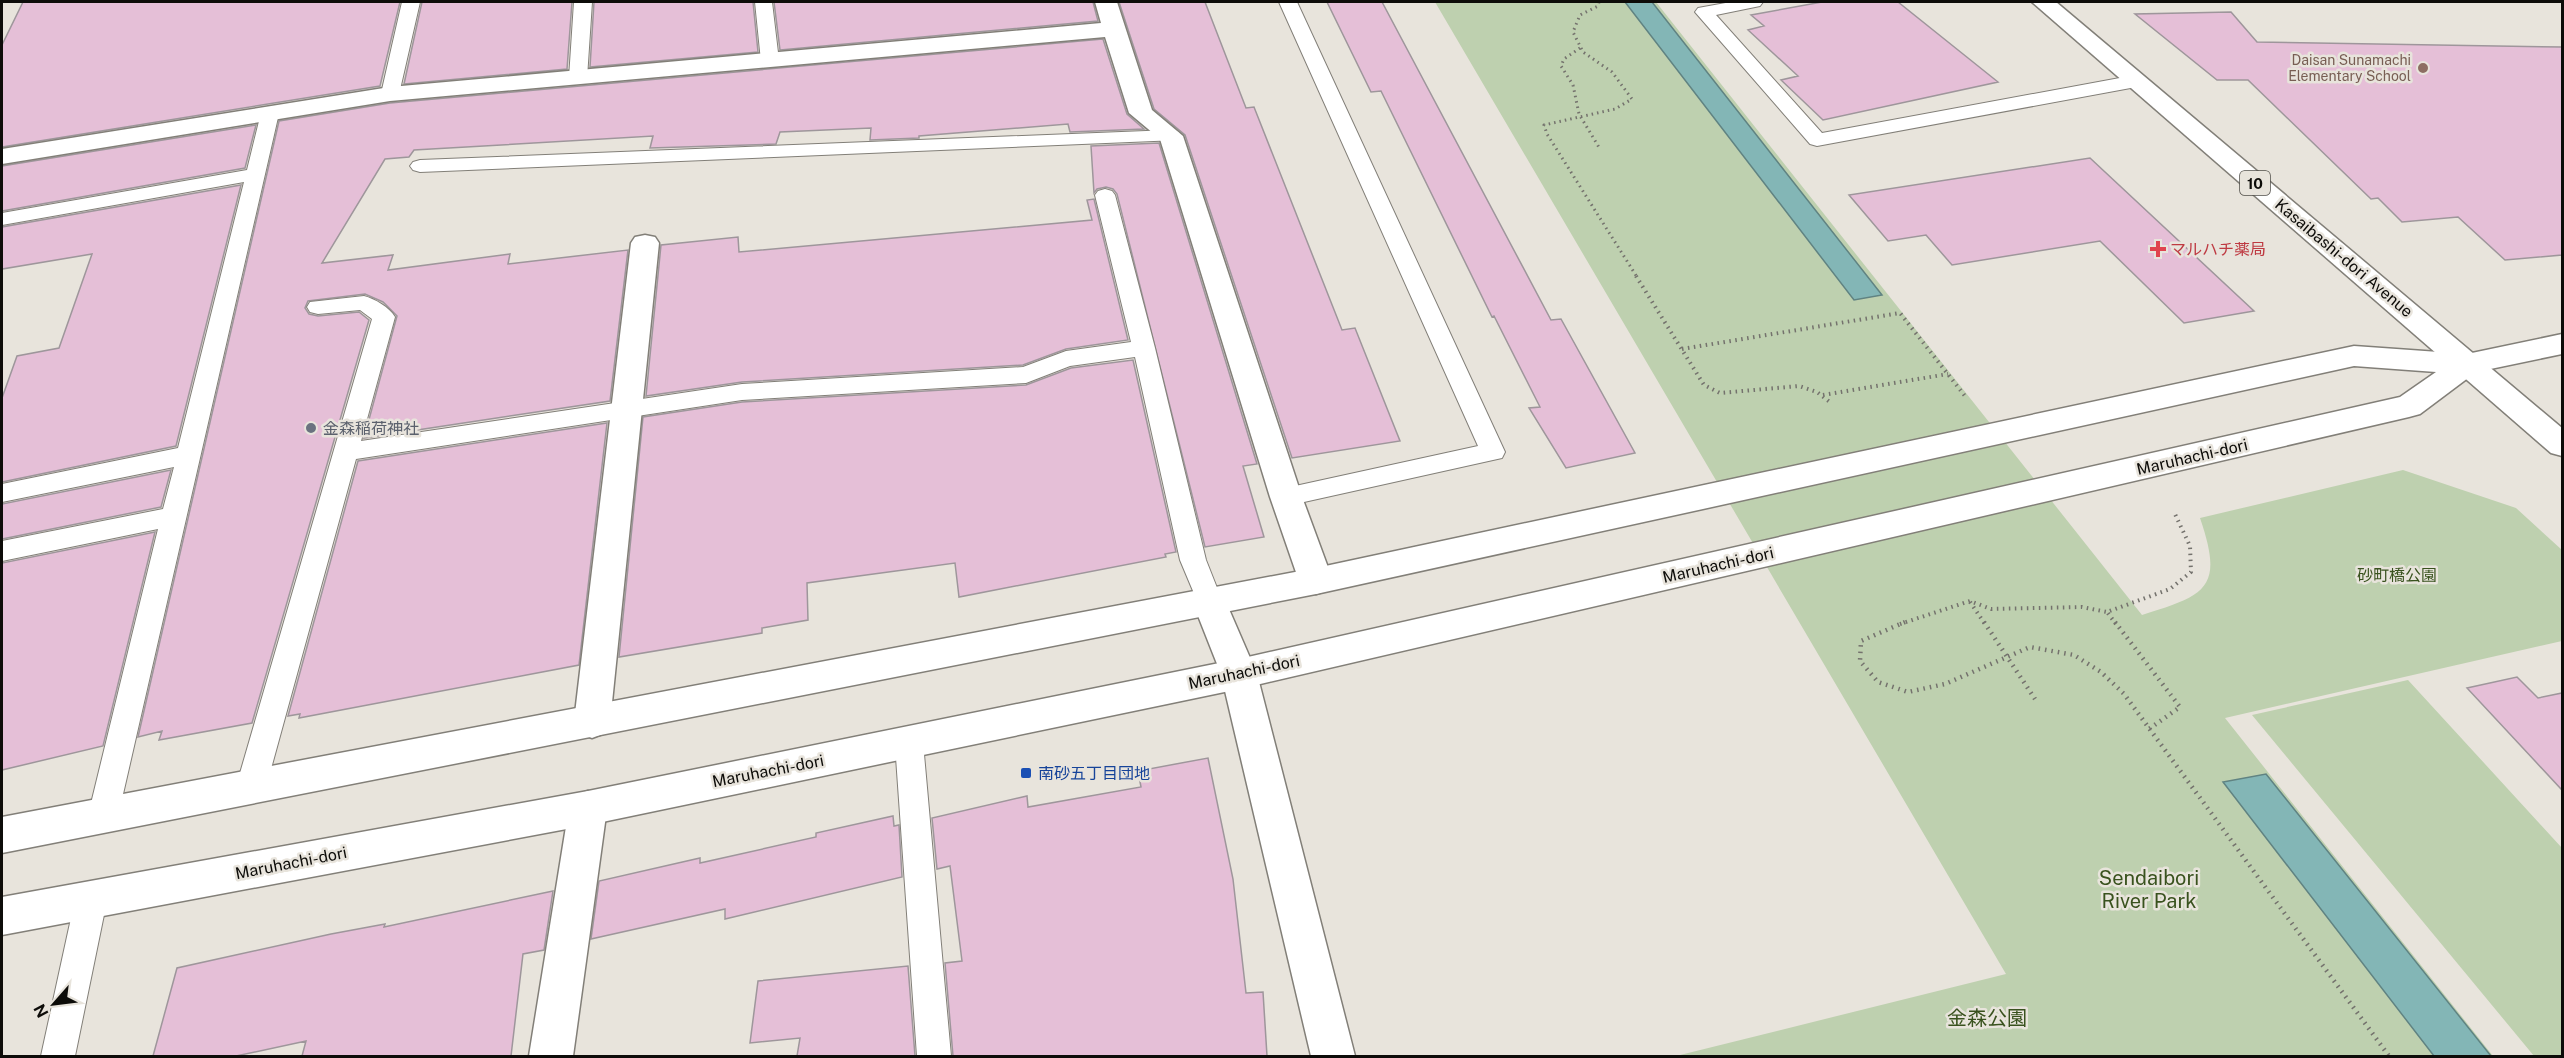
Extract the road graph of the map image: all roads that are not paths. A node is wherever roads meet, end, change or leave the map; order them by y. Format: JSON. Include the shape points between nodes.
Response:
{"nodes":[{"id":1,"x":411,"y":2,"type":"edge"},
{"id":2,"x":583,"y":2,"type":"edge"},
{"id":3,"x":763,"y":2,"type":"edge"},
{"id":4,"x":1106,"y":2,"type":"edge"},
{"id":5,"x":1288,"y":2,"type":"edge"},
{"id":6,"x":1754,"y":2,"type":"edge"},
{"id":7,"x":2043,"y":2,"type":"edge"},
{"id":8,"x":1114,"y":29,"type":"junction"},
{"id":9,"x":770,"y":61,"type":"junction"},
{"id":10,"x":578,"y":78,"type":"junction"},
{"id":11,"x":2136,"y":81,"type":"junction"},
{"id":12,"x":390,"y":94,"type":"junction"},
{"id":13,"x":270,"y":113,"type":"junction"},
{"id":14,"x":1171,"y":136,"type":"junction"},
{"id":15,"x":2,"y":157,"type":"edge"},
{"id":16,"x":420,"y":166,"type":"dead end"},
{"id":17,"x":256,"y":174,"type":"junction"},
{"id":18,"x":1105,"y":195,"type":"dead end"},
{"id":19,"x":2,"y":219,"type":"edge"},
{"id":20,"x":645,"y":243,"type":"dead end"},
{"id":21,"x":318,"y":307,"type":"dead end"},
{"id":22,"x":2562,"y":344,"type":"edge"},
{"id":23,"x":1144,"y":348,"type":"junction"},
{"id":24,"x":2467,"y":364,"type":"junction"},
{"id":25,"x":626,"y":408,"type":"junction"},
{"id":26,"x":2562,"y":445,"type":"edge"},
{"id":27,"x":346,"y":452,"type":"junction"},
{"id":28,"x":189,"y":455,"type":"junction"},
{"id":29,"x":2,"y":493,"type":"edge"},
{"id":30,"x":1286,"y":497,"type":"junction"},
{"id":31,"x":175,"y":516,"type":"junction"},
{"id":32,"x":2,"y":550,"type":"edge"},
{"id":33,"x":1316,"y":581,"type":"junction"},
{"id":34,"x":1210,"y":603,"type":"junction"},
{"id":35,"x":1239,"y":674,"type":"junction"},
{"id":36,"x":592,"y":722,"type":"junction"},
{"id":37,"x":909,"y":743,"type":"junction"},
{"id":38,"x":251,"y":787,"type":"junction"},
{"id":39,"x":588,"y":808,"type":"junction"},
{"id":40,"x":103,"y":816,"type":"junction"},
{"id":41,"x":2,"y":835,"type":"edge"},
{"id":42,"x":92,"y":900,"type":"junction"},
{"id":43,"x":2,"y":916,"type":"edge"},
{"id":44,"x":58,"y":1056,"type":"edge"},
{"id":45,"x":551,"y":1056,"type":"edge"},
{"id":46,"x":934,"y":1056,"type":"edge"},
{"id":47,"x":1333,"y":1056,"type":"edge"}],
"edges":[{"from":1,"to":12,"type":"lane"},
{"from":2,"to":10,"type":"lane"},
{"from":3,"to":9,"type":"lane"},
{"from":4,"to":8,"type":"main road"},
{"from":5,"to":30,"type":"lane","via":[[1493,452]]},
{"from":6,"to":11,"type":"lane","via":[[1704,12],[1817,140]]},
{"from":7,"to":11,"type":"main road","name":"Kasaibashi-dori Avenue","number":"10"},
{"from":8,"to":9,"type":"main road"},
{"from":8,"to":14,"type":"main road","via":[[1141,113]]},
{"from":9,"to":10,"type":"main road"},
{"from":10,"to":12,"type":"main road"},
{"from":11,"to":24,"type":"main road","name":"Kasaibashi-dori Avenue","number":"10"},
{"from":12,"to":13,"type":"main road"},
{"from":13,"to":15,"type":"main road"},
{"from":13,"to":17,"type":"lane"},
{"from":14,"to":16,"type":"lane"},
{"from":14,"to":30,"type":"main road"},
{"from":17,"to":19,"type":"lane"},
{"from":17,"to":28,"type":"lane"},
{"from":18,"to":23,"type":"lane"},
{"from":20,"to":25,"type":"main road"},
{"from":21,"to":27,"type":"lane","via":[[364,303],[384,317]]},
{"from":22,"to":24,"type":"main road","name":"Maruhachi-dori"},
{"from":23,"to":25,"type":"lane","via":[[1066,359],[1026,375],[742,392]]},
{"from":23,"to":34,"type":"lane","via":[[1193,560]]},
{"from":24,"to":26,"type":"main road","name":"Kasaibashi-dori Avenue","number":"10"},
{"from":24,"to":33,"type":"main road","name":"Maruhachi-dori","via":[[2354,356]]},
{"from":24,"to":35,"type":"main road","name":"Maruhachi-dori","via":[[2409,406]]},
{"from":25,"to":27,"type":"lane"},
{"from":25,"to":36,"type":"main road"},
{"from":27,"to":38,"type":"lane"},
{"from":28,"to":29,"type":"lane"},
{"from":28,"to":31,"type":"lane"},
{"from":30,"to":33,"type":"main road"},
{"from":31,"to":32,"type":"lane"},
{"from":31,"to":40,"type":"lane"},
{"from":33,"to":34,"type":"main road","name":"Maruhachi-dori"},
{"from":34,"to":35,"type":"main road"},
{"from":34,"to":36,"type":"main road","name":"Maruhachi-dori"},
{"from":35,"to":37,"type":"main road","name":"Maruhachi-dori"},
{"from":35,"to":47,"type":"main road"},
{"from":36,"to":38,"type":"main road","name":"Maruhachi-dori"},
{"from":37,"to":39,"type":"main road","name":"Maruhachi-dori"},
{"from":37,"to":46,"type":"lane"},
{"from":38,"to":40,"type":"main road","name":"Maruhachi-dori"},
{"from":39,"to":42,"type":"main road","name":"Maruhachi-dori"},
{"from":39,"to":45,"type":"main road"},
{"from":40,"to":41,"type":"main road","name":"Maruhachi-dori"},
{"from":42,"to":43,"type":"main road","name":"Maruhachi-dori"},
{"from":42,"to":44,"type":"lane"}]}
